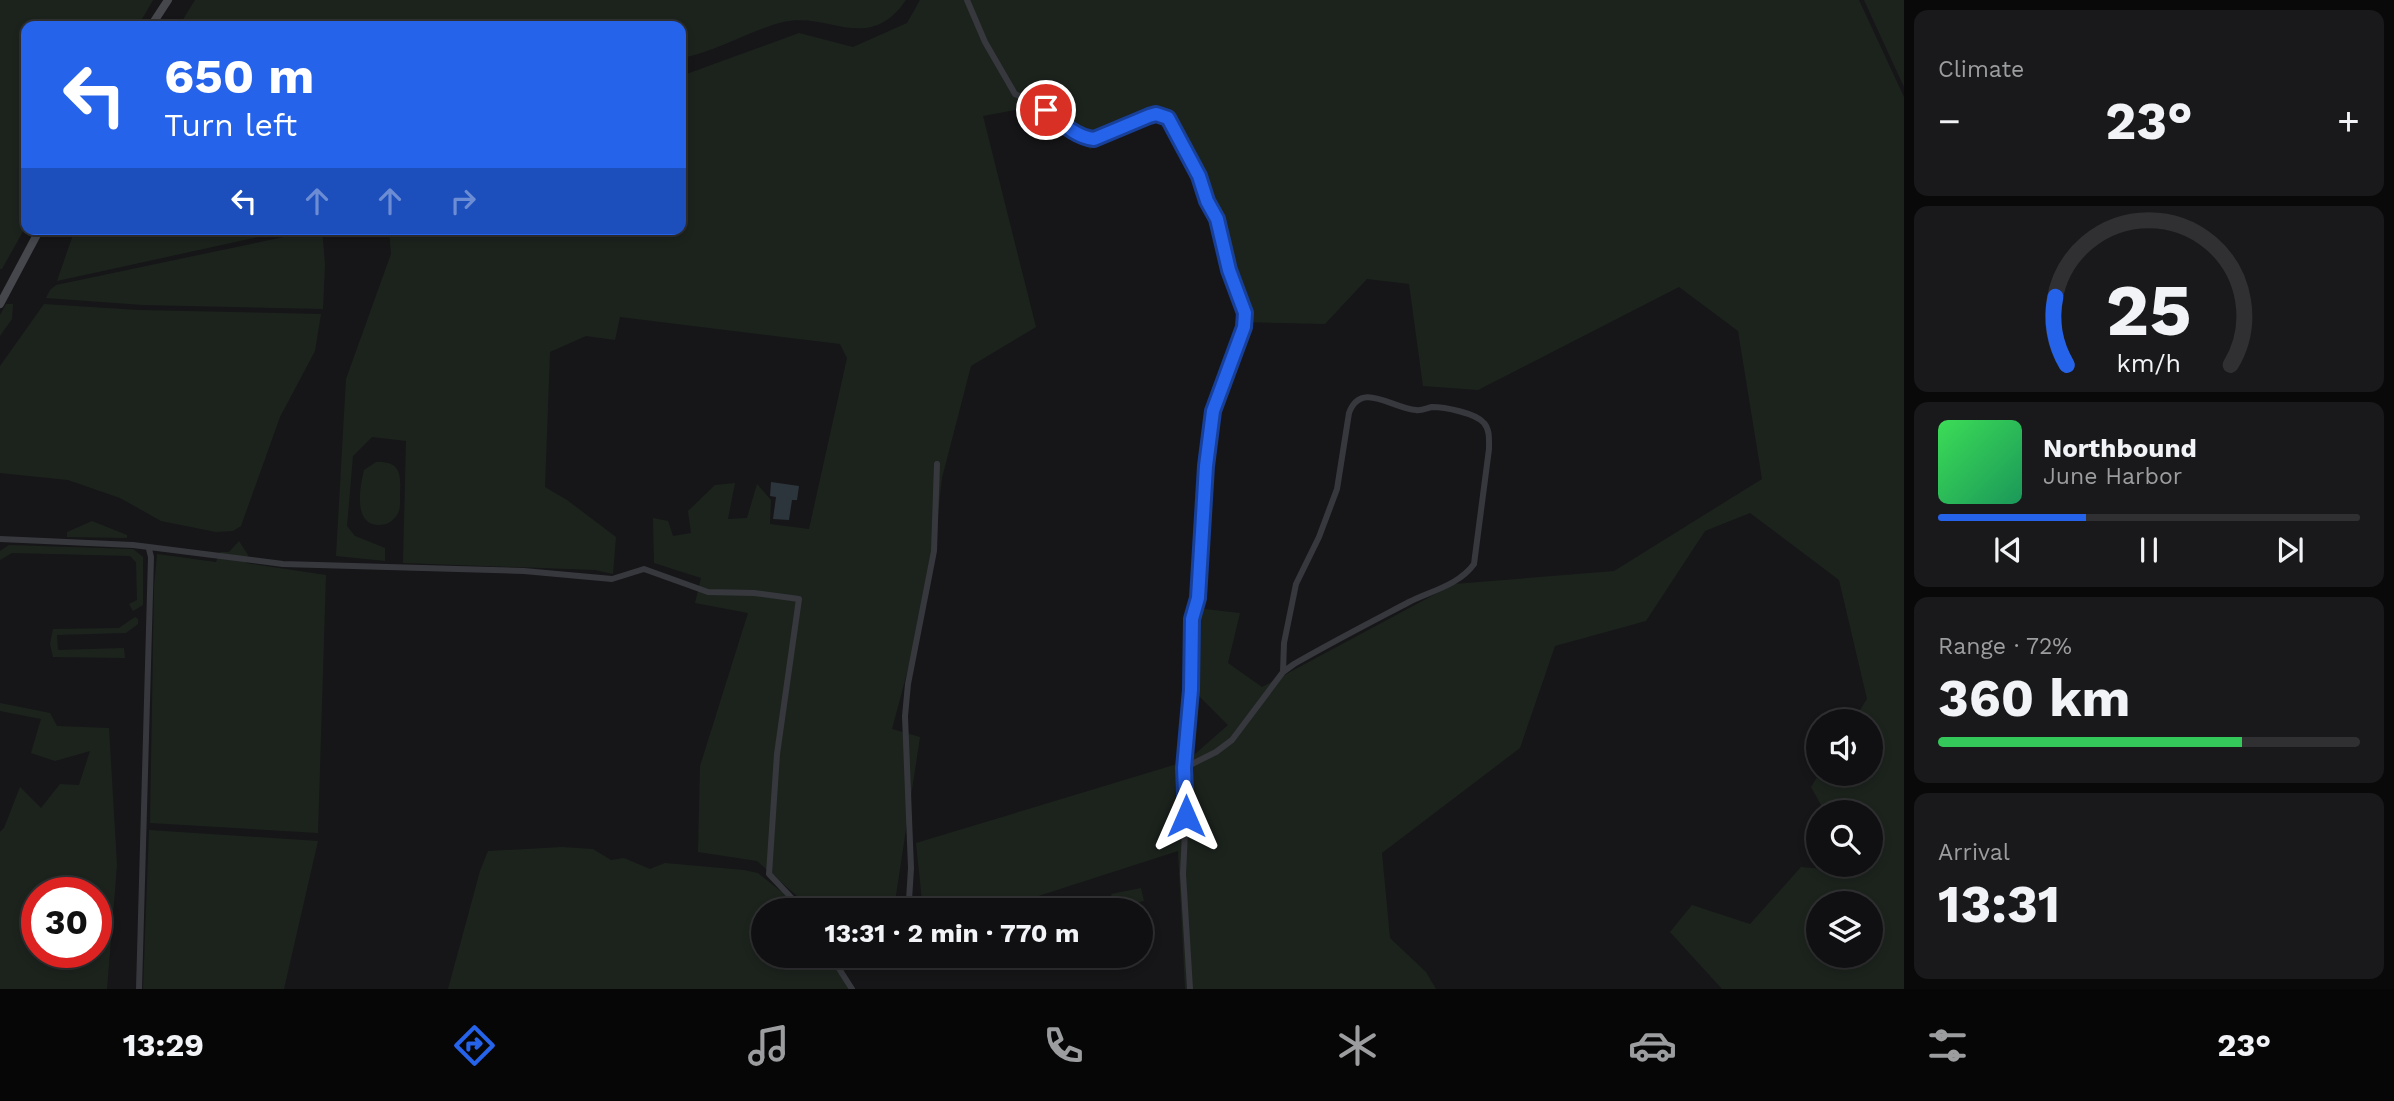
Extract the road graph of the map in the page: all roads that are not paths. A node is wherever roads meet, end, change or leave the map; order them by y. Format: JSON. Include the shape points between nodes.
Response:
{"nodes":[{"id":1,"x":168,"y":0,"type":"edge"},
{"id":2,"x":967,"y":0,"type":"edge"},
{"id":3,"x":154,"y":21,"type":"edge"},
{"id":4,"x":37,"y":235,"type":"edge"},
{"id":5,"x":0,"y":304,"type":"edge"},
{"id":6,"x":937,"y":464,"type":"dead end"},
{"id":7,"x":0,"y":539,"type":"edge"},
{"id":8,"x":149,"y":549,"type":"junction"},
{"id":9,"x":1283,"y":672,"type":"junction"},
{"id":10,"x":1184,"y":768,"type":"junction"},
{"id":11,"x":792,"y":898,"type":"edge"},
{"id":12,"x":909,"y":898,"type":"edge"},
{"id":13,"x":839,"y":968,"type":"edge"},
{"id":14,"x":139,"y":989,"type":"edge"},
{"id":15,"x":852,"y":989,"type":"edge"},
{"id":16,"x":1189,"y":989,"type":"edge"}],
"edges":[{"from":1,"to":3,"type":"street"},
{"from":2,"to":10,"type":"street","via":[[1015,94],[1046,110],[1073,132],[1094,139],[1149,116],[1163,116],[1171,122],[1217,219],[1245,313],[1213,411],[1198,598],[1192,619]]},
{"from":4,"to":5,"type":"street"},
{"from":6,"to":12,"type":"street","via":[[934,551],[905,716]]},
{"from":7,"to":8,"type":"street"},
{"from":8,"to":11,"type":"street","via":[[283,564],[524,571],[612,579],[644,569],[708,592],[799,599],[777,754],[769,874]]},
{"from":8,"to":14,"type":"street"},
{"from":9,"to":9,"type":"street","via":[[1470,570],[1489,449],[1488,431],[1479,419],[1452,409],[1417,411],[1375,398],[1353,402],[1337,489],[1296,584]]},
{"from":9,"to":10,"type":"street","via":[[1231,740]]},
{"from":10,"to":16,"type":"street"},
{"from":13,"to":15,"type":"street"}]}
